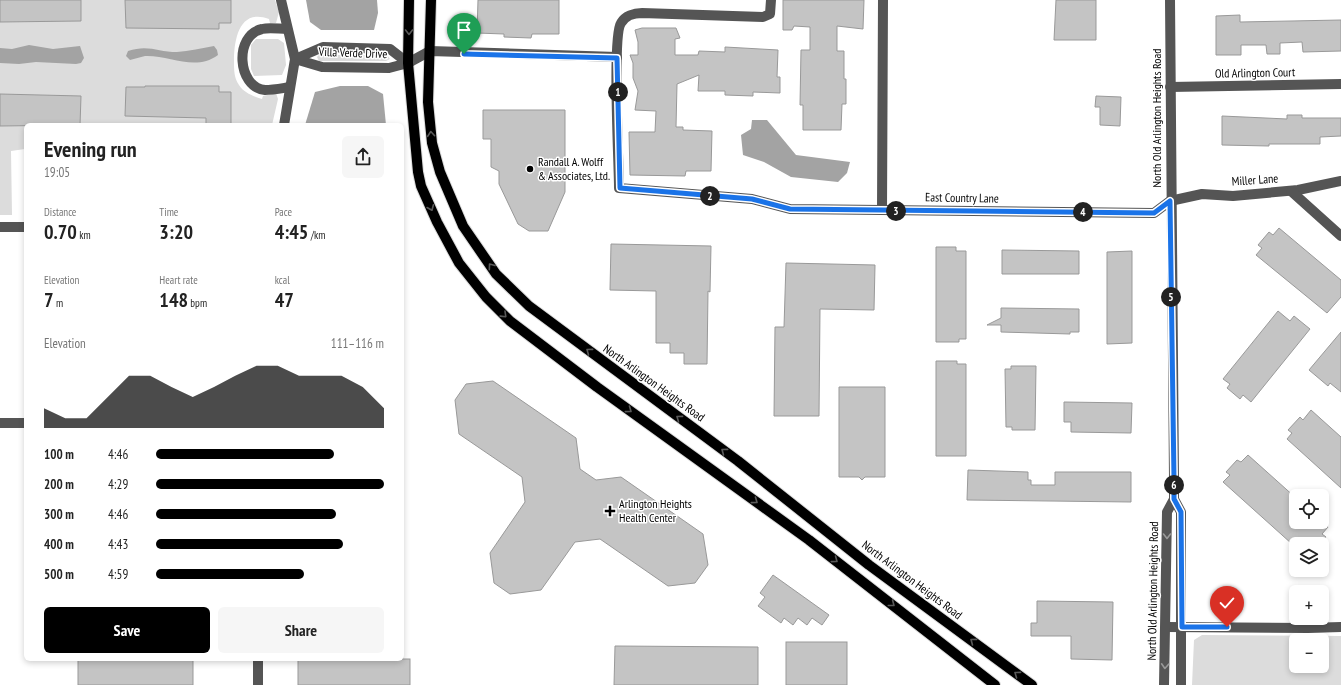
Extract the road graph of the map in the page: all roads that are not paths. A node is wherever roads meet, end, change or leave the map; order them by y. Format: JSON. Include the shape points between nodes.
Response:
{"nodes":[{"id":1,"x":281,"y":0,"type":"edge"},
{"id":2,"x":409,"y":0,"type":"edge"},
{"id":3,"x":431,"y":0,"type":"edge"},
{"id":4,"x":771,"y":0,"type":"edge"},
{"id":5,"x":883,"y":0,"type":"edge"},
{"id":6,"x":1170,"y":0,"type":"edge"},
{"id":7,"x":287,"y":29,"type":"junction"},
{"id":8,"x":430,"y":51,"type":"junction"},
{"id":9,"x":617,"y":58,"type":"junction"},
{"id":10,"x":296,"y":59,"type":"junction"},
{"id":11,"x":408,"y":64,"type":"junction"},
{"id":12,"x":1341,"y":84,"type":"edge"},
{"id":13,"x":290,"y":87,"type":"junction"},
{"id":14,"x":1170,"y":87,"type":"junction"},
{"id":15,"x":284,"y":123,"type":"edge"},
{"id":16,"x":1341,"y":181,"type":"edge"},
{"id":17,"x":1291,"y":191,"type":"junction"},
{"id":18,"x":1170,"y":201,"type":"junction"},
{"id":19,"x":882,"y":210,"type":"junction"},
{"id":20,"x":0,"y":227,"type":"edge"},
{"id":21,"x":24,"y":227,"type":"edge"},
{"id":22,"x":1341,"y":236,"type":"edge"},
{"id":23,"x":0,"y":423,"type":"edge"},
{"id":24,"x":24,"y":423,"type":"edge"},
{"id":25,"x":1174,"y":499,"type":"junction"},
{"id":26,"x":1166,"y":627,"type":"junction"},
{"id":27,"x":1182,"y":627,"type":"junction"},
{"id":28,"x":1341,"y":627,"type":"edge"},
{"id":29,"x":258,"y":661,"type":"edge"},
{"id":30,"x":258,"y":685,"type":"edge"},
{"id":31,"x":995,"y":685,"type":"edge"},
{"id":32,"x":1032,"y":685,"type":"edge"},
{"id":33,"x":1164,"y":685,"type":"edge"},
{"id":34,"x":1181,"y":685,"type":"edge"}],
"edges":[{"from":1,"to":7,"type":"street"},
{"from":2,"to":11,"type":"main road","one_way":true},
{"from":3,"to":8,"type":"main road","name":"North Arlington Heights Road"},
{"from":4,"to":9,"type":"street","via":[[770,14],[763,17],[635,13],[626,17],[618,29]]},
{"from":5,"to":19,"type":"street"},
{"from":6,"to":14,"type":"street","name":"North Old Arlington Heights Road"},
{"from":7,"to":10,"type":"street"},
{"from":7,"to":13,"type":"street","via":[[261,29],[250,36],[243,47],[242,60],[245,73],[253,83],[264,90]]},
{"from":8,"to":9,"type":"street"},
{"from":8,"to":11,"type":"street"},
{"from":32,"to":8,"type":"main road","name":"North Arlington Heights Road","one_way":true,"via":[[529,306],[496,274],[463,226],[440,172],[432,143],[428,102]]},
{"from":9,"to":19,"type":"street","name":"East Country Lane","via":[[620,188],[752,199],[790,209]]},
{"from":10,"to":11,"type":"street","name":"Villa Verde Drive","via":[[322,67],[389,68]]},
{"from":10,"to":11,"type":"street","name":"Villa Verde Drive","via":[[323,48],[390,49]]},
{"from":10,"to":13,"type":"street"},
{"from":11,"to":31,"type":"main road","one_way":true,"via":[[421,186],[459,263],[486,297],[530,338],[809,540]]},
{"from":12,"to":14,"type":"street","name":"Old Arlington Court"},
{"from":13,"to":15,"type":"street"},
{"from":14,"to":18,"type":"street","name":"North Old Arlington Heights Road"},
{"from":16,"to":17,"type":"street","name":"Miller Lane"},
{"from":17,"to":18,"type":"street","name":"Miller Lane","via":[[1233,196],[1202,194]]},
{"from":17,"to":22,"type":"street"},
{"from":18,"to":19,"type":"street","name":"East Country Lane","via":[[1154,213]]},
{"from":18,"to":25,"type":"street","name":"North Old Arlington Heights Road"},
{"from":20,"to":21,"type":"street"},
{"from":23,"to":24,"type":"street"},
{"from":25,"to":26,"type":"street","name":"North Old Arlington Heights Road","one_way":true,"via":[[1167,512]]},
{"from":25,"to":27,"type":"street","name":"North Old Arlington Heights Road","via":[[1181,512]]},
{"from":26,"to":27,"type":"street"},
{"from":26,"to":33,"type":"street","name":"North Old Arlington Heights Road","one_way":true},
{"from":27,"to":28,"type":"street"},
{"from":27,"to":34,"type":"street","name":"North Old Arlington Heights Road"},
{"from":29,"to":30,"type":"street"}]}
